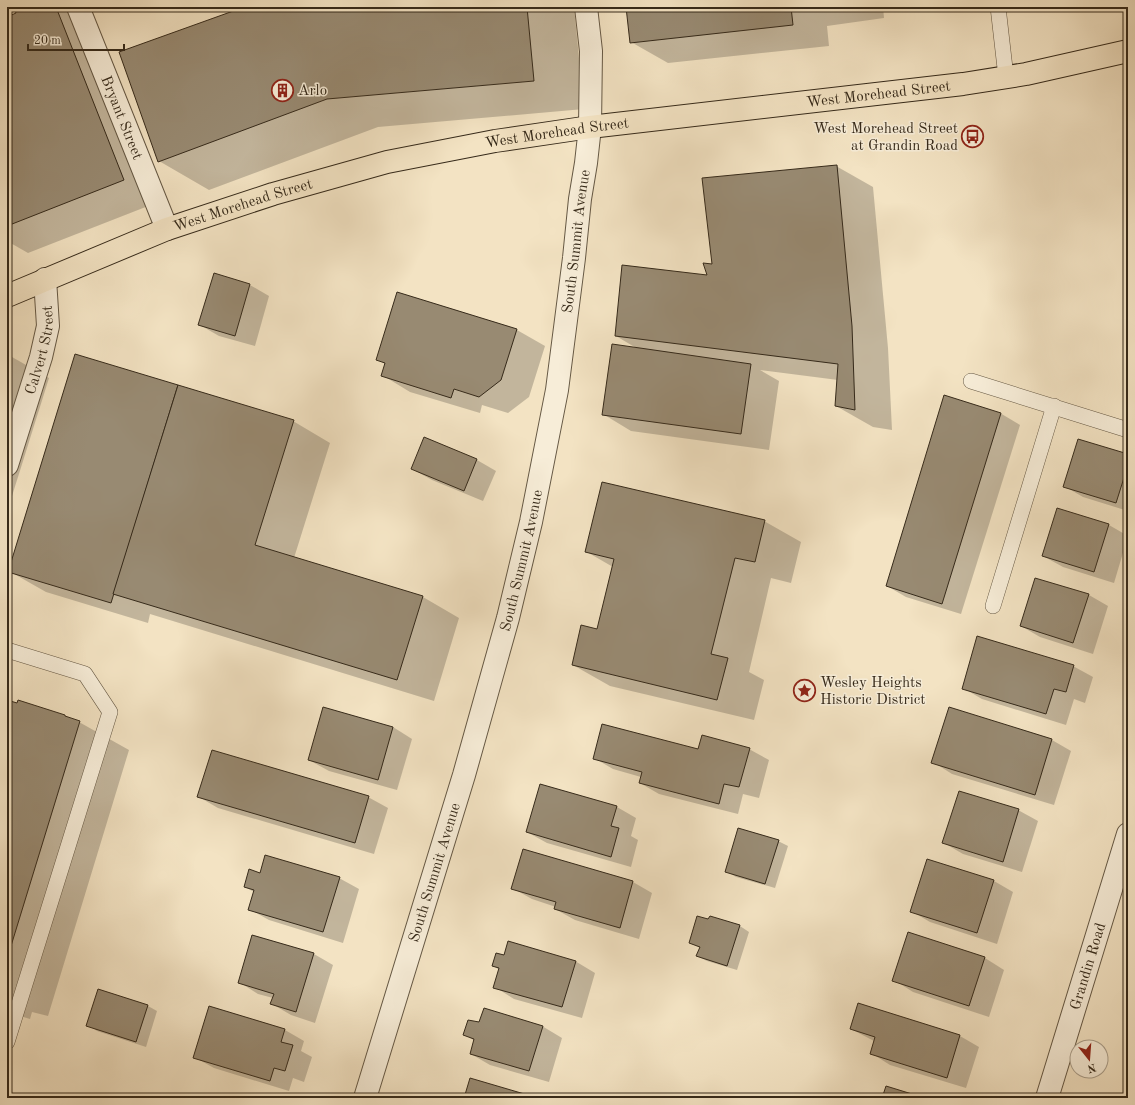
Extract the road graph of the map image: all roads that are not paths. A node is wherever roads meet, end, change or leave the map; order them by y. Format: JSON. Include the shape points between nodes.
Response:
{"nodes":[{"id":1,"x":78,"y":7,"type":"edge"},
{"id":2,"x":586,"y":7,"type":"edge"},
{"id":3,"x":998,"y":7,"type":"edge"},
{"id":4,"x":1128,"y":52,"type":"edge"},
{"id":5,"x":1006,"y":77,"type":"junction"},
{"id":6,"x":590,"y":127,"type":"junction"},
{"id":7,"x":167,"y":229,"type":"junction"},
{"id":8,"x":45,"y":279,"type":"junction"},
{"id":9,"x":7,"y":296,"type":"edge"},
{"id":10,"x":971,"y":380,"type":"dead end"},
{"id":11,"x":1054,"y":406,"type":"junction"},
{"id":12,"x":1128,"y":430,"type":"edge"},
{"id":13,"x":7,"y":465,"type":"edge"},
{"id":14,"x":993,"y":606,"type":"dead end"},
{"id":15,"x":7,"y":650,"type":"edge"},
{"id":16,"x":1128,"y":834,"type":"edge"},
{"id":17,"x":8,"y":1036,"type":"edge"},
{"id":18,"x":365,"y":1098,"type":"edge"},
{"id":19,"x":1047,"y":1098,"type":"edge"}],
"edges":[{"from":1,"to":7,"type":"street","name":"Bryant Street"},
{"from":2,"to":6,"type":"street","name":"South Summit Avenue","via":[[591,51]]},
{"from":3,"to":5,"type":"lane"},
{"from":4,"to":5,"type":"main road","name":"West Morehead Street"},
{"from":5,"to":6,"type":"main road","name":"West Morehead Street"},
{"from":6,"to":7,"type":"main road","name":"West Morehead Street","via":[[495,141],[387,162],[273,194]]},
{"from":6,"to":18,"type":"street","name":"South Summit Avenue","via":[[557,390],[528,536],[464,775]]},
{"from":7,"to":8,"type":"main road","name":"West Morehead Street"},
{"from":8,"to":9,"type":"main road","name":"West Morehead Street"},
{"from":8,"to":13,"type":"street","name":"Calvert Street","via":[[48,326],[41,357]]},
{"from":10,"to":11,"type":"lane"},
{"from":11,"to":12,"type":"lane"},
{"from":11,"to":14,"type":"lane"},
{"from":15,"to":17,"type":"lane","via":[[85,674],[110,712]]},
{"from":16,"to":19,"type":"street","name":"Grandin Road"}]}
